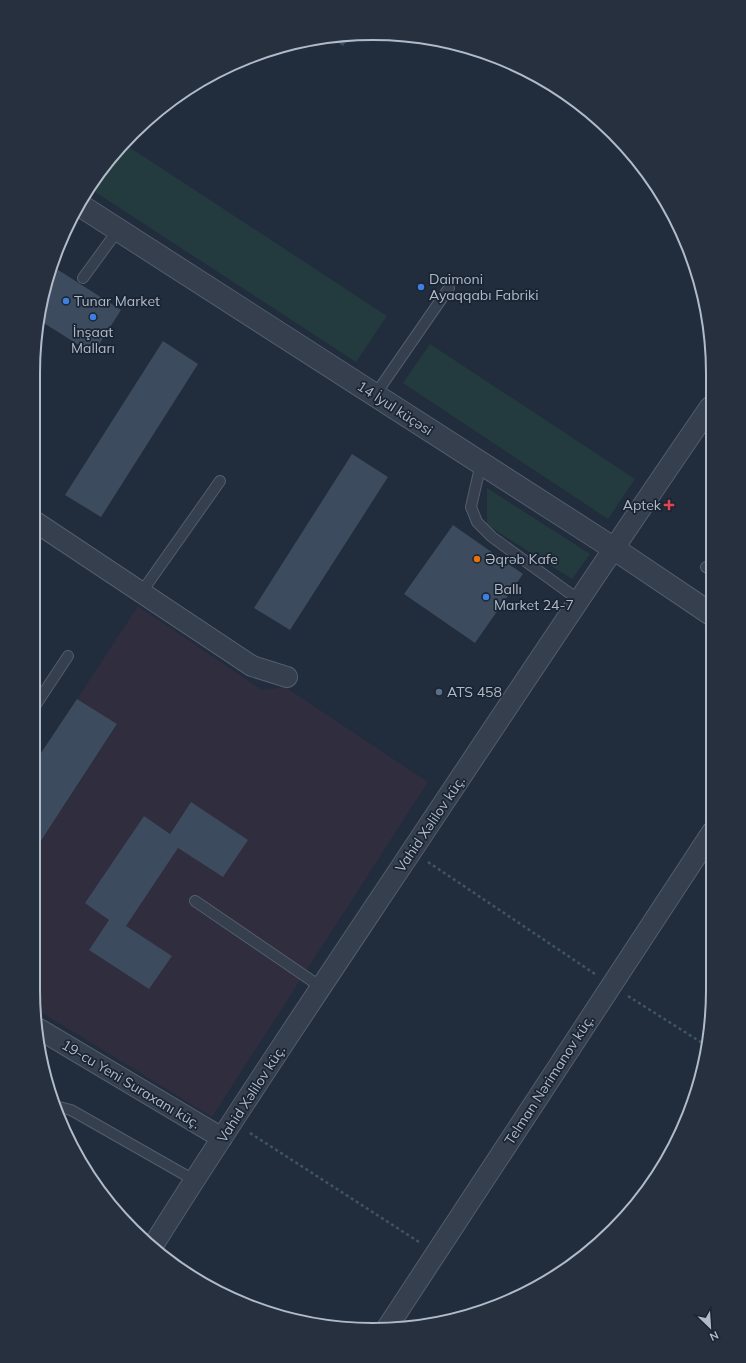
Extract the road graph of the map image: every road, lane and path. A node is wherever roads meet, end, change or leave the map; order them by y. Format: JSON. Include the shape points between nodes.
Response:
{"nodes":[{"id":1,"x":84,"y":208,"type":"edge"},
{"id":2,"x":118,"y":230,"type":"junction"},
{"id":3,"x":83,"y":278,"type":"dead end"},
{"id":4,"x":449,"y":288,"type":"dead end"},
{"id":5,"x":375,"y":395,"type":"junction"},
{"id":6,"x":706,"y":413,"type":"edge"},
{"id":7,"x":481,"y":463,"type":"junction"},
{"id":8,"x":220,"y":481,"type":"dead end"},
{"id":9,"x":40,"y":525,"type":"edge"},
{"id":10,"x":613,"y":548,"type":"junction"},
{"id":11,"x":141,"y":593,"type":"junction"},
{"id":12,"x":579,"y":600,"type":"junction"},
{"id":13,"x":706,"y":611,"type":"edge"},
{"id":14,"x":68,"y":656,"type":"dead end"},
{"id":15,"x":287,"y":677,"type":"dead end"},
{"id":16,"x":40,"y":698,"type":"edge"},
{"id":17,"x":706,"y":841,"type":"edge"},
{"id":18,"x":412,"y":851,"type":"junction"},
{"id":19,"x":195,"y":902,"type":"dead end"},
{"id":20,"x":612,"y":985,"type":"junction"},
{"id":21,"x":321,"y":987,"type":"junction"},
{"id":22,"x":43,"y":1031,"type":"edge"},
{"id":23,"x":702,"y":1043,"type":"edge"},
{"id":24,"x":62,"y":1108,"type":"edge"},
{"id":25,"x":233,"y":1122,"type":"junction"},
{"id":26,"x":222,"y":1138,"type":"junction"},
{"id":27,"x":194,"y":1180,"type":"junction"},
{"id":28,"x":155,"y":1242,"type":"edge"},
{"id":29,"x":436,"y":1253,"type":"junction"},
{"id":30,"x":391,"y":1322,"type":"edge"}],
"edges":[{"from":1,"to":2,"type":"street","name":"14 İyul küçəsi"},
{"from":2,"to":3,"type":"lane"},
{"from":2,"to":5,"type":"street","name":"14 İyul küçəsi"},
{"from":4,"to":5,"type":"lane"},
{"from":5,"to":7,"type":"street","name":"14 İyul küçəsi"},
{"from":6,"to":10,"type":"street","name":"Vahid Xəlilov küç."},
{"from":7,"to":10,"type":"street","name":"14 İyul küçəsi"},
{"from":7,"to":12,"type":"lane","via":[[471,507],[477,522],[492,537]]},
{"from":8,"to":11,"type":"lane"},
{"from":9,"to":11,"type":"street"},
{"from":10,"to":12,"type":"street","name":"Vahid Xəlilov küç."},
{"from":10,"to":13,"type":"street","name":"14 İyul küçəsi"},
{"from":11,"to":15,"type":"street","via":[[252,666]]},
{"from":12,"to":18,"type":"street","name":"Vahid Xəlilov küç."},
{"from":14,"to":16,"type":"lane"},
{"from":17,"to":20,"type":"street","name":"Telman Nərimanov küç."},
{"from":18,"to":20,"type":"path"},
{"from":18,"to":21,"type":"street","name":"Vahid Xəlilov küç."},
{"from":19,"to":21,"type":"lane"},
{"from":20,"to":23,"type":"path"},
{"from":20,"to":29,"type":"street","name":"Telman Nərimanov küç."},
{"from":21,"to":25,"type":"street","name":"Vahid Xəlilov küç."},
{"from":22,"to":26,"type":"street","name":"19-cu Yeni Suraxanı küç."},
{"from":24,"to":27,"type":"lane","via":[[71,1110]]},
{"from":25,"to":26,"type":"street","name":"Vahid Xəlilov küç."},
{"from":25,"to":29,"type":"path"},
{"from":26,"to":27,"type":"street","name":"Vahid Xəlilov küç."},
{"from":27,"to":28,"type":"street","name":"Vahid Xəlilov küç."},
{"from":29,"to":30,"type":"street","name":"Telman Nərimanov küç."}]}
